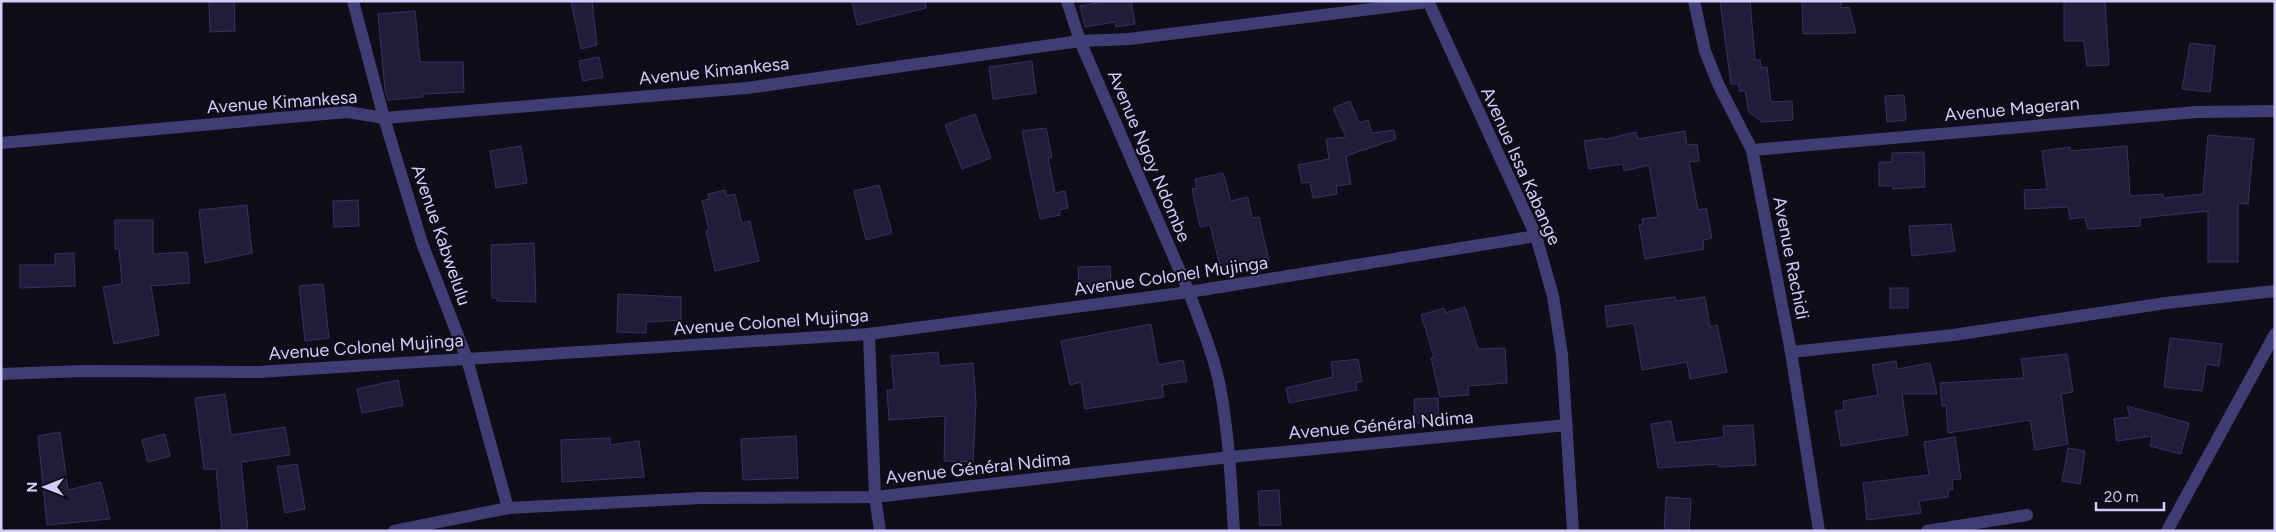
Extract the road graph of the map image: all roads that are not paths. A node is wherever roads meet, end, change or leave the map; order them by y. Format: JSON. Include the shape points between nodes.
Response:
{"nodes":[{"id":1,"x":353,"y":1,"type":"edge"},
{"id":2,"x":1067,"y":1,"type":"edge"},
{"id":3,"x":1694,"y":1,"type":"edge"},
{"id":4,"x":1428,"y":2,"type":"edge"},
{"id":5,"x":1080,"y":41,"type":"junction"},
{"id":6,"x":2275,"y":112,"type":"edge"},
{"id":7,"x":384,"y":118,"type":"junction"},
{"id":8,"x":1,"y":143,"type":"edge"},
{"id":9,"x":1752,"y":150,"type":"junction"},
{"id":10,"x":1536,"y":236,"type":"junction"},
{"id":11,"x":2275,"y":291,"type":"edge"},
{"id":12,"x":1190,"y":292,"type":"junction"},
{"id":13,"x":869,"y":334,"type":"junction"},
{"id":14,"x":2275,"y":334,"type":"edge"},
{"id":15,"x":1791,"y":352,"type":"junction"},
{"id":16,"x":467,"y":359,"type":"junction"},
{"id":17,"x":1,"y":374,"type":"edge"},
{"id":18,"x":1567,"y":425,"type":"junction"},
{"id":19,"x":1230,"y":457,"type":"junction"},
{"id":20,"x":875,"y":497,"type":"junction"},
{"id":21,"x":508,"y":508,"type":"junction"},
{"id":22,"x":2027,"y":516,"type":"dead end"},
{"id":23,"x":394,"y":531,"type":"edge"},
{"id":24,"x":880,"y":531,"type":"edge"},
{"id":25,"x":1234,"y":531,"type":"edge"},
{"id":26,"x":1573,"y":531,"type":"edge"},
{"id":27,"x":1819,"y":531,"type":"edge"},
{"id":28,"x":1927,"y":531,"type":"edge"},
{"id":29,"x":2167,"y":531,"type":"edge"}],
"edges":[{"from":1,"to":7,"type":"street","name":"Avenue Kabwelulu"},
{"from":2,"to":5,"type":"street","name":"Avenue Ngoy Ndombe"},
{"from":3,"to":9,"type":"street","name":"Avenue Rachidi","via":[[1705,51],[1718,86]]},
{"from":4,"to":5,"type":"street","name":"Avenue Kimankesa","via":[[1129,39]]},
{"from":4,"to":10,"type":"street","name":"Avenue Issa Kabange"},
{"from":5,"to":7,"type":"street","name":"Avenue Kimankesa","via":[[747,88]]},
{"from":5,"to":12,"type":"street","name":"Avenue Ngoy Ndombe"},
{"from":6,"to":9,"type":"street","name":"Avenue Mageran","via":[[2197,112]]},
{"from":7,"to":8,"type":"street","name":"Avenue Kimankesa","via":[[348,112]]},
{"from":7,"to":16,"type":"street","name":"Avenue Kabwelulu","via":[[422,243]]},
{"from":9,"to":15,"type":"street","name":"Avenue Rachidi"},
{"from":10,"to":12,"type":"street","name":"Avenue Colonel Mujinga"},
{"from":10,"to":18,"type":"street","name":"Avenue Issa Kabange","via":[[1553,296],[1562,355]]},
{"from":11,"to":15,"type":"street","via":[[2166,303],[1953,335]]},
{"from":12,"to":13,"type":"street","name":"Avenue Colonel Mujinga"},
{"from":12,"to":19,"type":"street","name":"Avenue Ngoy Ndombe","via":[[1220,386]]},
{"from":13,"to":16,"type":"street","name":"Avenue Colonel Mujinga"},
{"from":13,"to":20,"type":"street"},
{"from":14,"to":29,"type":"street"},
{"from":15,"to":27,"type":"street","name":"Avenue Rachidi"},
{"from":16,"to":17,"type":"street","name":"Avenue Colonel Mujinga","via":[[258,372]]},
{"from":16,"to":21,"type":"street","name":"Avenue Kabwelulu"},
{"from":18,"to":19,"type":"street","name":"Avenue Général Ndima"},
{"from":18,"to":26,"type":"street","name":"Avenue Issa Kabange"},
{"from":19,"to":20,"type":"street","name":"Avenue Général Ndima"},
{"from":19,"to":25,"type":"street","name":"Avenue Ngoy Ndombe"},
{"from":20,"to":21,"type":"street","name":"Avenue Général Ndima","via":[[701,498]]},
{"from":20,"to":24,"type":"street"},
{"from":21,"to":23,"type":"street","name":"Avenue Général Ndima"},
{"from":22,"to":28,"type":"street"}]}
